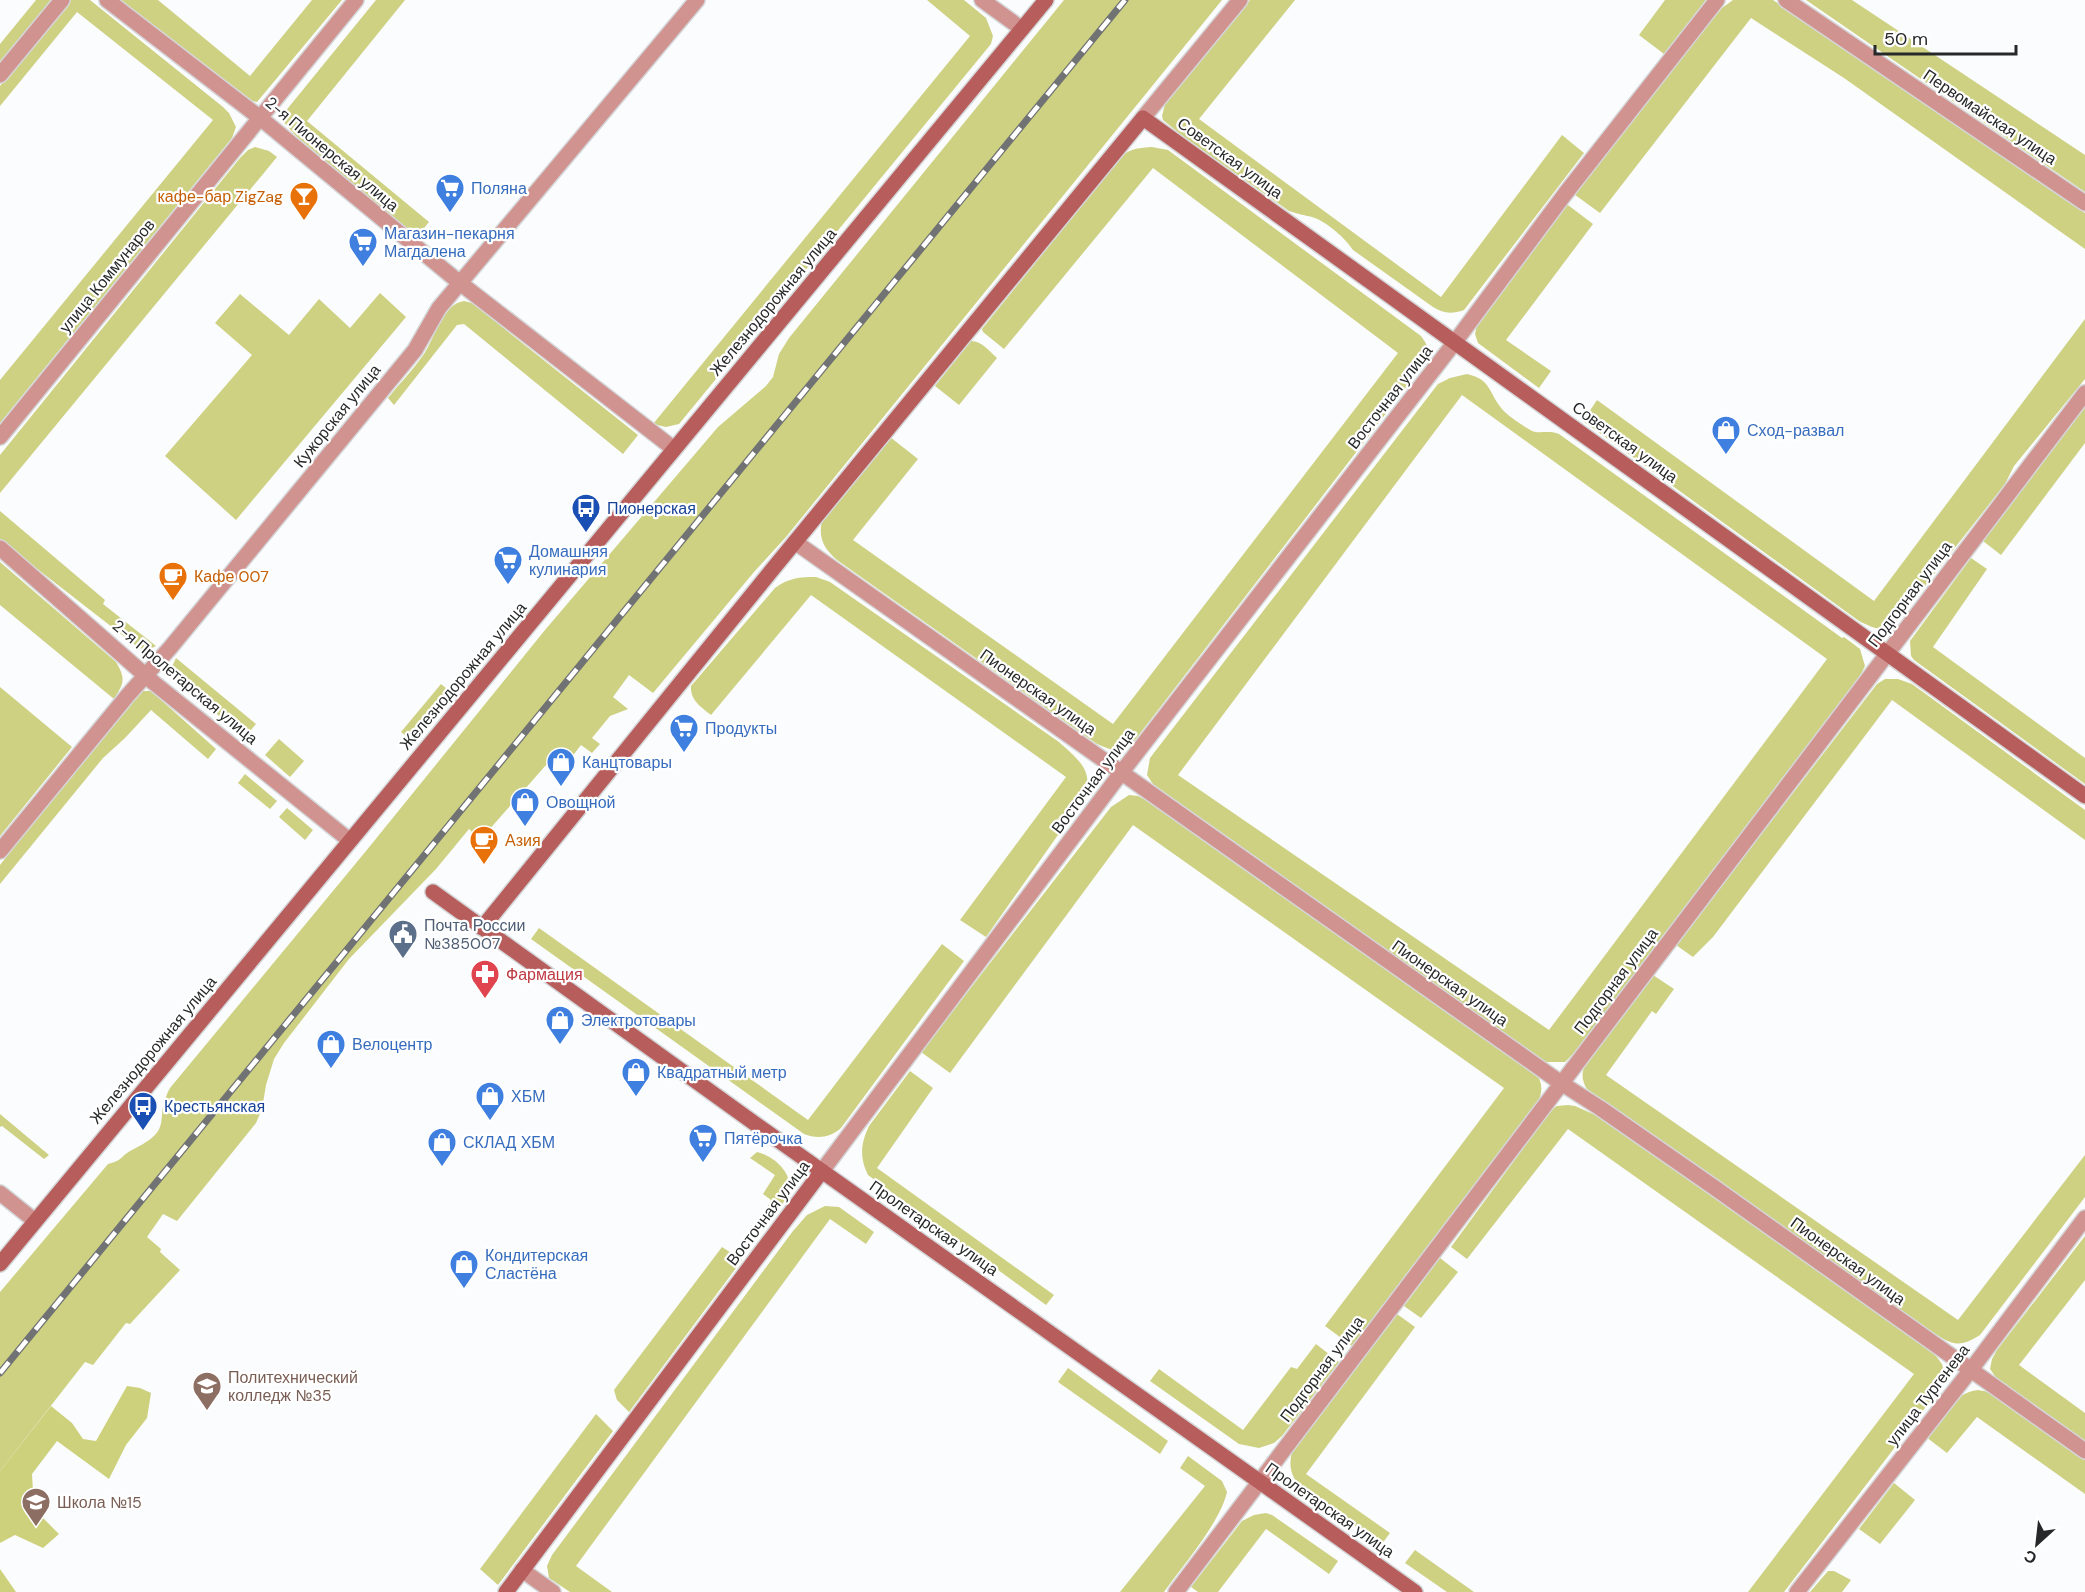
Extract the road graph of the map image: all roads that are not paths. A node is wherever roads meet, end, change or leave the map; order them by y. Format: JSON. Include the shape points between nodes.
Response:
{"nodes":[{"id":1,"x":62,"y":0,"type":"edge"},
{"id":2,"x":106,"y":0,"type":"edge"},
{"id":3,"x":356,"y":0,"type":"edge"},
{"id":4,"x":697,"y":0,"type":"edge"},
{"id":5,"x":982,"y":0,"type":"edge"},
{"id":6,"x":1046,"y":0,"type":"edge"},
{"id":7,"x":1240,"y":0,"type":"edge"},
{"id":8,"x":1717,"y":0,"type":"edge"},
{"id":9,"x":1786,"y":0,"type":"edge"},
{"id":10,"x":1022,"y":29,"type":"junction"},
{"id":11,"x":0,"y":75,"type":"edge"},
{"id":12,"x":259,"y":117,"type":"junction"},
{"id":13,"x":1143,"y":118,"type":"junction"},
{"id":14,"x":2085,"y":203,"type":"edge"},
{"id":15,"x":460,"y":283,"type":"junction"},
{"id":16,"x":1455,"y":342,"type":"junction"},
{"id":17,"x":2085,"y":393,"type":"edge"},
{"id":18,"x":0,"y":436,"type":"edge"},
{"id":19,"x":674,"y":449,"type":"junction"},
{"id":20,"x":795,"y":542,"type":"junction"},
{"id":21,"x":0,"y":548,"type":"edge"},
{"id":22,"x":1887,"y":654,"type":"junction"},
{"id":23,"x":146,"y":674,"type":"junction"},
{"id":24,"x":1121,"y":773,"type":"junction"},
{"id":25,"x":2085,"y":796,"type":"edge"},
{"id":26,"x":349,"y":840,"type":"junction"},
{"id":27,"x":0,"y":851,"type":"edge"},
{"id":28,"x":433,"y":892,"type":"dead end"},
{"id":29,"x":482,"y":928,"type":"junction"},
{"id":30,"x":1561,"y":1083,"type":"junction"},
{"id":31,"x":822,"y":1171,"type":"junction"},
{"id":32,"x":0,"y":1193,"type":"edge"},
{"id":33,"x":2085,"y":1218,"type":"edge"},
{"id":34,"x":35,"y":1221,"type":"junction"},
{"id":35,"x":0,"y":1264,"type":"edge"},
{"id":36,"x":1970,"y":1371,"type":"junction"},
{"id":37,"x":2085,"y":1451,"type":"edge"},
{"id":38,"x":1259,"y":1481,"type":"junction"},
{"id":39,"x":522,"y":1570,"type":"junction"},
{"id":40,"x":506,"y":1592,"type":"edge"},
{"id":41,"x":553,"y":1592,"type":"edge"},
{"id":42,"x":1176,"y":1592,"type":"edge"},
{"id":43,"x":1415,"y":1592,"type":"edge"},
{"id":44,"x":1797,"y":1592,"type":"edge"}],
"edges":[{"from":1,"to":11,"type":"street"},
{"from":2,"to":12,"type":"street","name":"2-я Пионерская улица"},
{"from":3,"to":12,"type":"street","name":"улица Коммунаров"},
{"from":4,"to":15,"type":"street","name":"Кужорская улица"},
{"from":5,"to":10,"type":"street"},
{"from":6,"to":10,"type":"street","name":"Железнодорожная улица"},
{"from":7,"to":13,"type":"street"},
{"from":8,"to":16,"type":"street","name":"Восточная улица"},
{"from":9,"to":14,"type":"street","name":"Первомайская улица"},
{"from":10,"to":19,"type":"street","name":"Железнодорожная улица"},
{"from":12,"to":15,"type":"street","name":"2-я Пионерская улица"},
{"from":12,"to":18,"type":"street","name":"улица Коммунаров"},
{"from":13,"to":16,"type":"street","name":"Советская улица"},
{"from":13,"to":20,"type":"street"},
{"from":15,"to":19,"type":"street","name":"2-я Пионерская улица"},
{"from":15,"to":23,"type":"street","name":"Кужорская улица","via":[[439,308],[415,350]]},
{"from":16,"to":22,"type":"street","name":"Советская улица"},
{"from":16,"to":24,"type":"street","name":"Восточная улица"},
{"from":17,"to":22,"type":"street","name":"Подгорная улица"},
{"from":19,"to":26,"type":"street","name":"Железнодорожная улица"},
{"from":20,"to":24,"type":"street","name":"Пионерская улица"},
{"from":20,"to":29,"type":"street"},
{"from":21,"to":23,"type":"street","name":"2-я Пролетарская улица"},
{"from":22,"to":25,"type":"street","name":"Советская улица"},
{"from":22,"to":30,"type":"street","name":"Подгорная улица"},
{"from":23,"to":26,"type":"street","name":"2-я Пролетарская улица"},
{"from":23,"to":27,"type":"street","name":"Кужорская улица"},
{"from":24,"to":30,"type":"street","name":"Пионерская улица"},
{"from":24,"to":31,"type":"street","name":"Восточная улица"},
{"from":26,"to":34,"type":"street","name":"Железнодорожная улица"},
{"from":28,"to":29,"type":"street","name":"Пролетарская улица"},
{"from":29,"to":31,"type":"street","name":"Пролетарская улица"},
{"from":30,"to":36,"type":"street","name":"Пионерская улица"},
{"from":30,"to":38,"type":"street","name":"Подгорная улица"},
{"from":31,"to":38,"type":"street","name":"Пролетарская улица"},
{"from":31,"to":39,"type":"street","name":"Восточная улица"},
{"from":32,"to":34,"type":"street"},
{"from":33,"to":36,"type":"street","name":"улица Тургенева"},
{"from":34,"to":35,"type":"street","name":"Железнодорожная улица"},
{"from":36,"to":37,"type":"street","name":"Пионерская улица"},
{"from":36,"to":44,"type":"street","name":"улица Тургенева"},
{"from":38,"to":42,"type":"street","name":"Подгорная улица"},
{"from":38,"to":43,"type":"street","name":"Пролетарская улица"},
{"from":39,"to":40,"type":"street","name":"Восточная улица"},
{"from":39,"to":41,"type":"street"}]}
